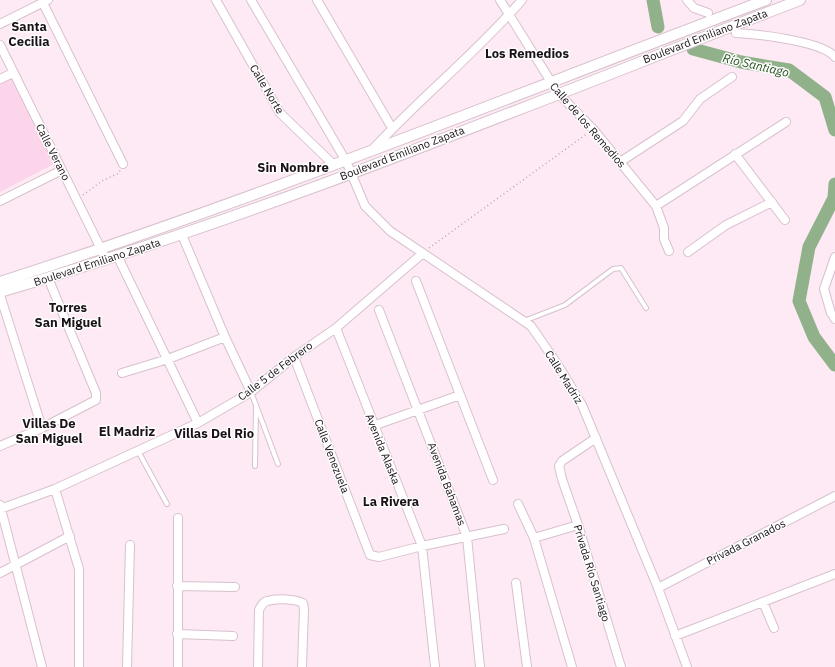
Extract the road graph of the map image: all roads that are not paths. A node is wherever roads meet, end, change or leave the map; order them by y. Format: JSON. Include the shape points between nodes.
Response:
{"nodes":[{"id":1,"x":216,"y":0,"type":"edge"},
{"id":2,"x":251,"y":0,"type":"edge"},
{"id":3,"x":317,"y":0,"type":"edge"},
{"id":4,"x":500,"y":0,"type":"edge"},
{"id":5,"x":522,"y":0,"type":"edge"},
{"id":6,"x":687,"y":0,"type":"edge"},
{"id":7,"x":766,"y":0,"type":"edge"},
{"id":8,"x":800,"y":0,"type":"edge"},
{"id":9,"x":45,"y":2,"type":"edge"},
{"id":10,"x":708,"y":13,"type":"dead end"},
{"id":11,"x":509,"y":15,"type":"junction"},
{"id":12,"x":0,"y":24,"type":"edge"},
{"id":13,"x":736,"y":34,"type":"dead end"},
{"id":14,"x":0,"y":45,"type":"edge"},
{"id":15,"x":835,"y":57,"type":"edge"},
{"id":16,"x":13,"y":73,"type":"junction"},
{"id":17,"x":732,"y":77,"type":"dead end"},
{"id":18,"x":0,"y":79,"type":"edge"},
{"id":19,"x":550,"y":81,"type":"junction"},
{"id":20,"x":558,"y":92,"type":"junction"},
{"id":21,"x":786,"y":122,"type":"dead end"},
{"id":22,"x":392,"y":128,"type":"junction"},
{"id":23,"x":370,"y":151,"type":"junction"},
{"id":24,"x":735,"y":154,"type":"junction"},
{"id":25,"x":346,"y":161,"type":"junction"},
{"id":26,"x":620,"y":162,"type":"junction"},
{"id":27,"x":123,"y":164,"type":"road end"},
{"id":28,"x":334,"y":165,"type":"junction"},
{"id":29,"x":62,"y":170,"type":"junction"},
{"id":30,"x":351,"y":174,"type":"junction"},
{"id":31,"x":0,"y":200,"type":"edge"},
{"id":32,"x":772,"y":202,"type":"junction"},
{"id":33,"x":656,"y":206,"type":"junction"},
{"id":34,"x":785,"y":220,"type":"dead end"},
{"id":35,"x":182,"y":235,"type":"junction"},
{"id":36,"x":102,"y":249,"type":"junction"},
{"id":37,"x":669,"y":251,"type":"dead end"},
{"id":38,"x":688,"y":252,"type":"dead end"},
{"id":39,"x":423,"y":253,"type":"junction"},
{"id":40,"x":117,"y":256,"type":"junction"},
{"id":41,"x":106,"y":259,"type":"junction"},
{"id":42,"x":835,"y":259,"type":"edge"},
{"id":43,"x":48,"y":278,"type":"junction"},
{"id":44,"x":416,"y":280,"type":"dead end"},
{"id":45,"x":0,"y":282,"type":"edge"},
{"id":46,"x":0,"y":294,"type":"edge"},
{"id":47,"x":646,"y":308,"type":"dead end"},
{"id":48,"x":379,"y":310,"type":"dead end"},
{"id":49,"x":835,"y":319,"type":"edge"},
{"id":50,"x":524,"y":321,"type":"junction"},
{"id":51,"x":336,"y":328,"type":"junction"},
{"id":52,"x":225,"y":337,"type":"junction"},
{"id":53,"x":294,"y":357,"type":"junction"},
{"id":54,"x":168,"y":359,"type":"junction"},
{"id":55,"x":122,"y":373,"type":"dead end"},
{"id":56,"x":251,"y":392,"type":"junction"},
{"id":57,"x":460,"y":395,"type":"junction"},
{"id":58,"x":256,"y":404,"type":"junction"},
{"id":59,"x":418,"y":410,"type":"junction"},
{"id":60,"x":198,"y":423,"type":"junction"},
{"id":61,"x":373,"y":426,"type":"junction"},
{"id":62,"x":42,"y":428,"type":"junction"},
{"id":63,"x":596,"y":438,"type":"junction"},
{"id":64,"x":0,"y":446,"type":"edge"},
{"id":65,"x":138,"y":451,"type":"junction"},
{"id":66,"x":278,"y":464,"type":"dead end"},
{"id":67,"x":255,"y":466,"type":"dead end"},
{"id":68,"x":494,"y":480,"type":"dead end"},
{"id":69,"x":55,"y":490,"type":"junction"},
{"id":70,"x":835,"y":496,"type":"edge"},
{"id":71,"x":167,"y":504,"type":"dead end"},
{"id":72,"x":518,"y":504,"type":"dead end"},
{"id":73,"x":0,"y":508,"type":"edge"},
{"id":74,"x":178,"y":518,"type":"dead end"},
{"id":75,"x":578,"y":525,"type":"junction"},
{"id":76,"x":504,"y":529,"type":"dead end"},
{"id":77,"x":70,"y":536,"type":"junction"},
{"id":78,"x":467,"y":537,"type":"junction"},
{"id":79,"x":534,"y":538,"type":"junction"},
{"id":80,"x":130,"y":545,"type":"dead end"},
{"id":81,"x":422,"y":546,"type":"junction"},
{"id":82,"x":17,"y":564,"type":"junction"},
{"id":83,"x":0,"y":573,"type":"edge"},
{"id":84,"x":835,"y":574,"type":"edge"},
{"id":85,"x":516,"y":583,"type":"dead end"},
{"id":86,"x":177,"y":586,"type":"junction"},
{"id":87,"x":235,"y":587,"type":"dead end"},
{"id":88,"x":658,"y":588,"type":"junction"},
{"id":89,"x":764,"y":602,"type":"junction"},
{"id":90,"x":774,"y":628,"type":"dead end"},
{"id":91,"x":177,"y":634,"type":"junction"},
{"id":92,"x":233,"y":636,"type":"dead end"},
{"id":93,"x":675,"y":636,"type":"junction"},
{"id":94,"x":42,"y":667,"type":"edge"},
{"id":95,"x":78,"y":667,"type":"edge"},
{"id":96,"x":127,"y":667,"type":"edge"},
{"id":97,"x":178,"y":667,"type":"edge"},
{"id":98,"x":258,"y":667,"type":"edge"},
{"id":99,"x":302,"y":667,"type":"edge"},
{"id":100,"x":435,"y":667,"type":"edge"},
{"id":101,"x":480,"y":667,"type":"edge"},
{"id":102,"x":527,"y":667,"type":"edge"},
{"id":103,"x":572,"y":667,"type":"edge"},
{"id":104,"x":621,"y":667,"type":"edge"},
{"id":105,"x":687,"y":667,"type":"edge"}],
"edges":[{"from":1,"to":28,"type":"street","name":"Calle Norte","via":[[280,113]]},
{"from":2,"to":25,"type":"street","name":"Calle Madriz"},
{"from":3,"to":22,"type":"street"},
{"from":4,"to":11,"type":"street","name":"Calle de los Remedios"},
{"from":5,"to":11,"type":"street","name":"Boulevard Emiliano Zapata"},
{"from":6,"to":10,"type":"street","via":[[694,8]]},
{"from":7,"to":19,"type":"street","name":"Boulevard Emiliano Zapata"},
{"from":8,"to":20,"type":"street","name":"Boulevard Emiliano Zapata"},
{"from":9,"to":12,"type":"street"},
{"from":9,"to":27,"type":"street"},
{"from":11,"to":19,"type":"street","name":"Calle de los Remedios"},
{"from":11,"to":22,"type":"street","name":"Boulevard Emiliano Zapata","via":[[449,76]]},
{"from":13,"to":15,"type":"street","via":[[809,43],[831,52]]},
{"from":14,"to":16,"type":"street","name":"Calle Verano"},
{"from":16,"to":18,"type":"street"},
{"from":16,"to":29,"type":"street","name":"Calle Verano"},
{"from":17,"to":26,"type":"street","via":[[700,99],[683,121]]},
{"from":19,"to":20,"type":"street","name":"Calle de los Remedios"},
{"from":19,"to":23,"type":"street","name":"Boulevard Emiliano Zapata"},
{"from":20,"to":26,"type":"street","name":"Calle de los Remedios"},
{"from":20,"to":30,"type":"street","name":"Boulevard Emiliano Zapata"},
{"from":21,"to":24,"type":"street"},
{"from":22,"to":23,"type":"street","name":"Boulevard Emiliano Zapata"},
{"from":23,"to":25,"type":"street","name":"Boulevard Emiliano Zapata"},
{"from":24,"to":32,"type":"street"},
{"from":24,"to":33,"type":"street"},
{"from":25,"to":28,"type":"street","name":"Boulevard Emiliano Zapata"},
{"from":25,"to":30,"type":"street","name":"Calle Madriz"},
{"from":26,"to":33,"type":"street","name":"Calle de los Remedios"},
{"from":28,"to":36,"type":"street","name":"Boulevard Emiliano Zapata"},
{"from":29,"to":31,"type":"street"},
{"from":29,"to":36,"type":"street","name":"Calle Verano"},
{"from":30,"to":35,"type":"street","name":"Boulevard Emiliano Zapata"},
{"from":30,"to":39,"type":"street","name":"Calle Madriz","via":[[365,206],[390,231]]},
{"from":32,"to":34,"type":"street"},
{"from":32,"to":38,"type":"street","via":[[726,225]]},
{"from":33,"to":37,"type":"street","name":"Calle de los Remedios"},
{"from":35,"to":40,"type":"street","name":"Boulevard Emiliano Zapata"},
{"from":35,"to":52,"type":"street"},
{"from":36,"to":41,"type":"street","name":"Calle Verano"},
{"from":36,"to":45,"type":"street","name":"Boulevard Emiliano Zapata"},
{"from":39,"to":50,"type":"street","name":"Calle Madriz"},
{"from":39,"to":51,"type":"street","name":"Calle 5 de Febrero"},
{"from":40,"to":41,"type":"street","name":"Boulevard Emiliano Zapata"},
{"from":40,"to":54,"type":"street"},
{"from":41,"to":43,"type":"street","name":"Boulevard Emiliano Zapata"},
{"from":42,"to":49,"type":"street","via":[[824,289]]},
{"from":43,"to":46,"type":"street","name":"Boulevard Emiliano Zapata"},
{"from":43,"to":62,"type":"street","via":[[96,393],[96,400]]},
{"from":44,"to":57,"type":"street"},
{"from":46,"to":62,"type":"street"},
{"from":47,"to":50,"type":"lane","via":[[621,268],[613,269],[565,305]]},
{"from":48,"to":59,"type":"street","name":"Avenida Bahamas"},
{"from":50,"to":63,"type":"street","name":"Calle Madriz","via":[[531,326],[558,365],[582,405]]},
{"from":51,"to":53,"type":"street","name":"Calle 5 de Febrero"},
{"from":51,"to":61,"type":"street","name":"Avenida Alaska"},
{"from":52,"to":54,"type":"street"},
{"from":52,"to":56,"type":"street"},
{"from":53,"to":56,"type":"street","name":"Calle 5 de Febrero"},
{"from":53,"to":81,"type":"street","name":"Calle Venezuela","via":[[370,555],[379,557]]},
{"from":54,"to":55,"type":"street"},
{"from":54,"to":60,"type":"street"},
{"from":56,"to":58,"type":"lane"},
{"from":56,"to":60,"type":"street","name":"Calle 5 de Febrero"},
{"from":57,"to":59,"type":"street"},
{"from":57,"to":68,"type":"street"},
{"from":58,"to":66,"type":"lane"},
{"from":58,"to":67,"type":"lane"},
{"from":59,"to":61,"type":"street"},
{"from":59,"to":78,"type":"street","name":"Avenida Bahamas"},
{"from":60,"to":65,"type":"street","name":"Calle 5 de Febrero"},
{"from":61,"to":81,"type":"street","name":"Avenida Alaska"},
{"from":62,"to":64,"type":"street"},
{"from":63,"to":75,"type":"street","name":"Privada Río Santiago","via":[[562,461],[559,466]]},
{"from":63,"to":88,"type":"street","name":"Calle Madriz"},
{"from":65,"to":69,"type":"street","name":"Calle 5 de Febrero"},
{"from":65,"to":71,"type":"lane"},
{"from":69,"to":73,"type":"street","name":"Calle 5 de Febrero"},
{"from":69,"to":77,"type":"street"},
{"from":70,"to":88,"type":"street","name":"Privada Granados"},
{"from":72,"to":79,"type":"street"},
{"from":73,"to":82,"type":"street"},
{"from":74,"to":86,"type":"street"},
{"from":75,"to":79,"type":"street"},
{"from":75,"to":104,"type":"street","name":"Privada Río Santiago"},
{"from":76,"to":78,"type":"street"},
{"from":77,"to":82,"type":"street"},
{"from":77,"to":95,"type":"street","via":[[79,569]]},
{"from":78,"to":81,"type":"street"},
{"from":78,"to":101,"type":"street","name":"Avenida Bahamas"},
{"from":79,"to":103,"type":"street"},
{"from":80,"to":96,"type":"street"},
{"from":81,"to":100,"type":"street","name":"Avenida Alaska"},
{"from":82,"to":83,"type":"street"},
{"from":82,"to":94,"type":"street"},
{"from":84,"to":89,"type":"street"},
{"from":85,"to":102,"type":"street"},
{"from":86,"to":87,"type":"street"},
{"from":86,"to":91,"type":"street"},
{"from":88,"to":93,"type":"street","name":"Calle Madriz"},
{"from":89,"to":90,"type":"street"},
{"from":89,"to":93,"type":"street"},
{"from":91,"to":92,"type":"street"},
{"from":91,"to":97,"type":"street"},
{"from":93,"to":105,"type":"street","name":"Calle Madriz"},
{"from":98,"to":99,"type":"street","via":[[259,610],[262,604],[267,601],[296,600],[303,603],[304,609]]}]}
